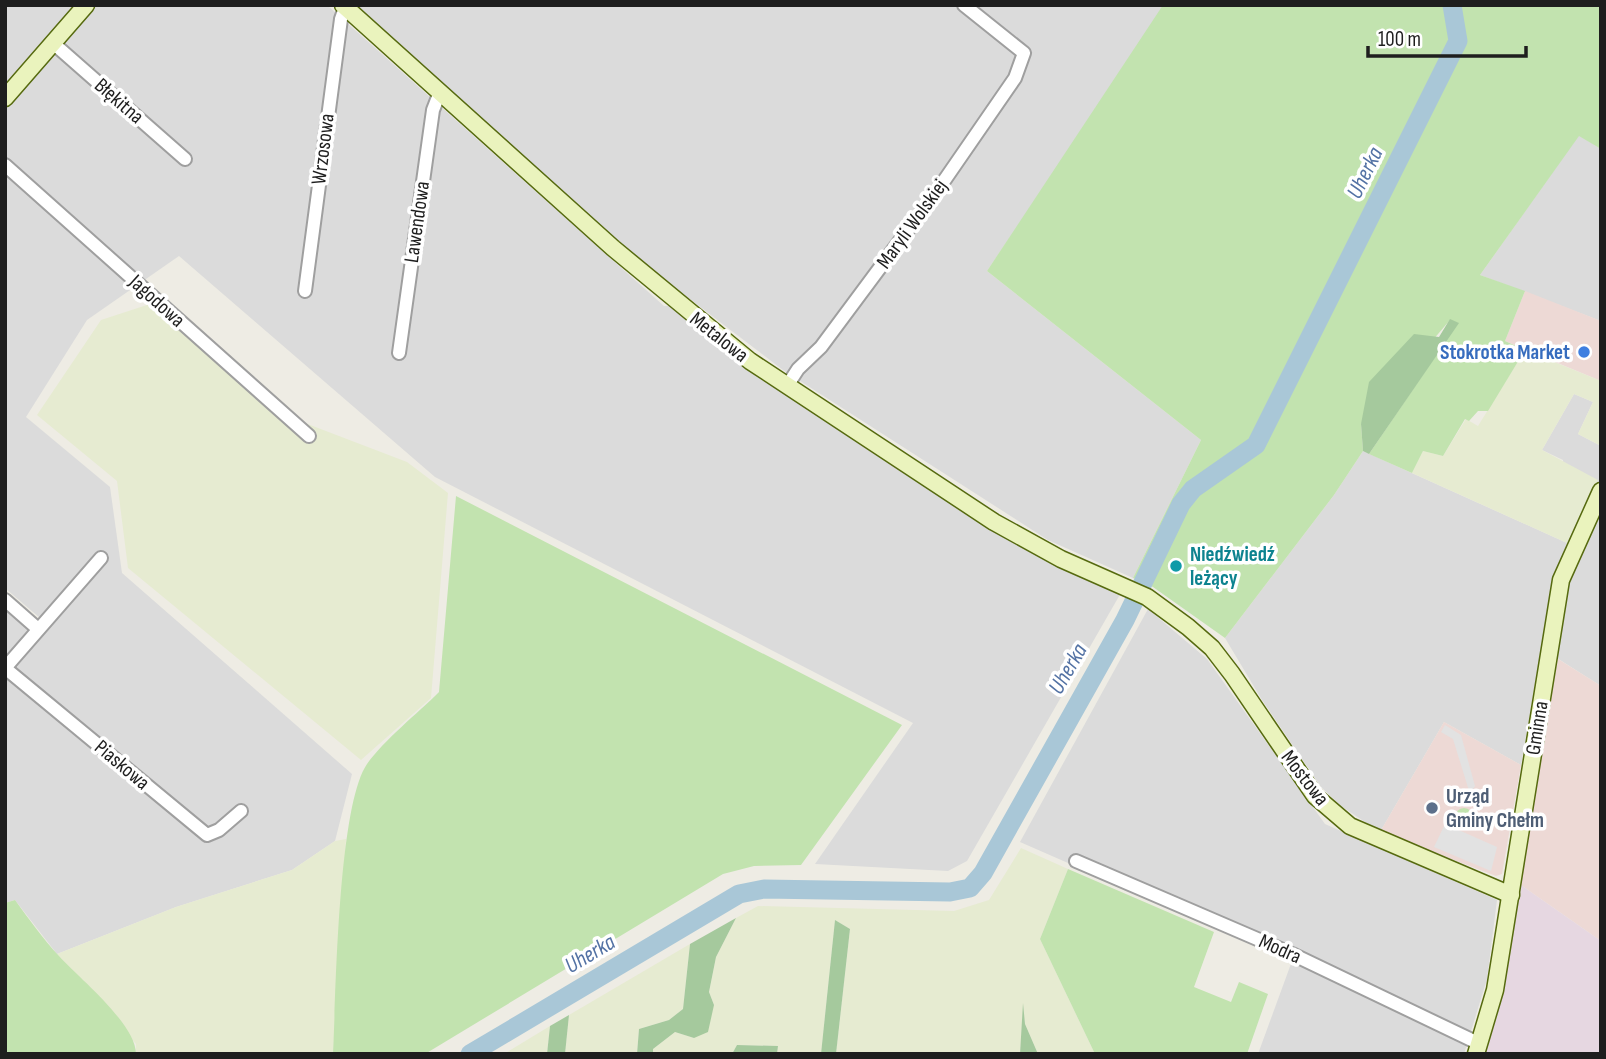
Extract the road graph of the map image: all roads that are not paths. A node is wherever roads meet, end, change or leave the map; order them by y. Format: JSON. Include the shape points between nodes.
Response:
{"nodes":[{"id":1,"x":86,"y":5,"type":"edge"},
{"id":2,"x":964,"y":5,"type":"edge"},
{"id":3,"x":345,"y":6,"type":"edge"},
{"id":4,"x":53,"y":43,"type":"junction"},
{"id":5,"x":8,"y":91,"type":"edge"},
{"id":6,"x":440,"y":92,"type":"junction"},
{"id":7,"x":185,"y":159,"type":"dead end"},
{"id":8,"x":5,"y":165,"type":"edge"},
{"id":9,"x":305,"y":291,"type":"dead end"},
{"id":10,"x":399,"y":353,"type":"dead end"},
{"id":11,"x":787,"y":386,"type":"junction"},
{"id":12,"x":309,"y":436,"type":"dead end"},
{"id":13,"x":1601,"y":491,"type":"edge"},
{"id":14,"x":101,"y":558,"type":"dead end"},
{"id":15,"x":1147,"y":597,"type":"joint"},
{"id":16,"x":5,"y":600,"type":"edge"},
{"id":17,"x":38,"y":629,"type":"junction"},
{"id":18,"x":5,"y":668,"type":"edge"},
{"id":19,"x":241,"y":811,"type":"dead end"},
{"id":20,"x":1076,"y":861,"type":"dead end"},
{"id":21,"x":1511,"y":895,"type":"junction"},
{"id":22,"x":1478,"y":1049,"type":"edge"}],
"edges":[{"from":1,"to":4,"type":"street"},
{"from":2,"to":11,"type":"street","name":"Maryli Wolskiej","via":[[1024,53],[1016,78],[821,348]]},
{"from":3,"to":6,"type":"street","name":"Metalowa"},
{"from":3,"to":9,"type":"street","name":"Wrzosowa"},
{"from":4,"to":5,"type":"street"},
{"from":4,"to":7,"type":"street","name":"Błękitna"},
{"from":6,"to":10,"type":"street","name":"Lawendowa","via":[[433,110]]},
{"from":6,"to":11,"type":"street","name":"Metalowa","via":[[681,307]]},
{"from":8,"to":12,"type":"street","name":"Jagodowa"},
{"from":11,"to":15,"type":"street","name":"Metalowa","via":[[994,523]]},
{"from":13,"to":21,"type":"street","name":"Gminna","via":[[1561,580]]},
{"from":14,"to":17,"type":"street","name":"Piaskowa"},
{"from":15,"to":21,"type":"street","name":"Mostowa","via":[[1212,648],[1298,774],[1332,812],[1371,837]]},
{"from":16,"to":17,"type":"street"},
{"from":17,"to":18,"type":"street","name":"Piaskowa"},
{"from":18,"to":19,"type":"street","name":"Piaskowa","via":[[207,835]]},
{"from":20,"to":22,"type":"street","name":"Modra","via":[[1292,954]]},
{"from":21,"to":22,"type":"street","name":"Gminna","via":[[1495,990]]}]}
